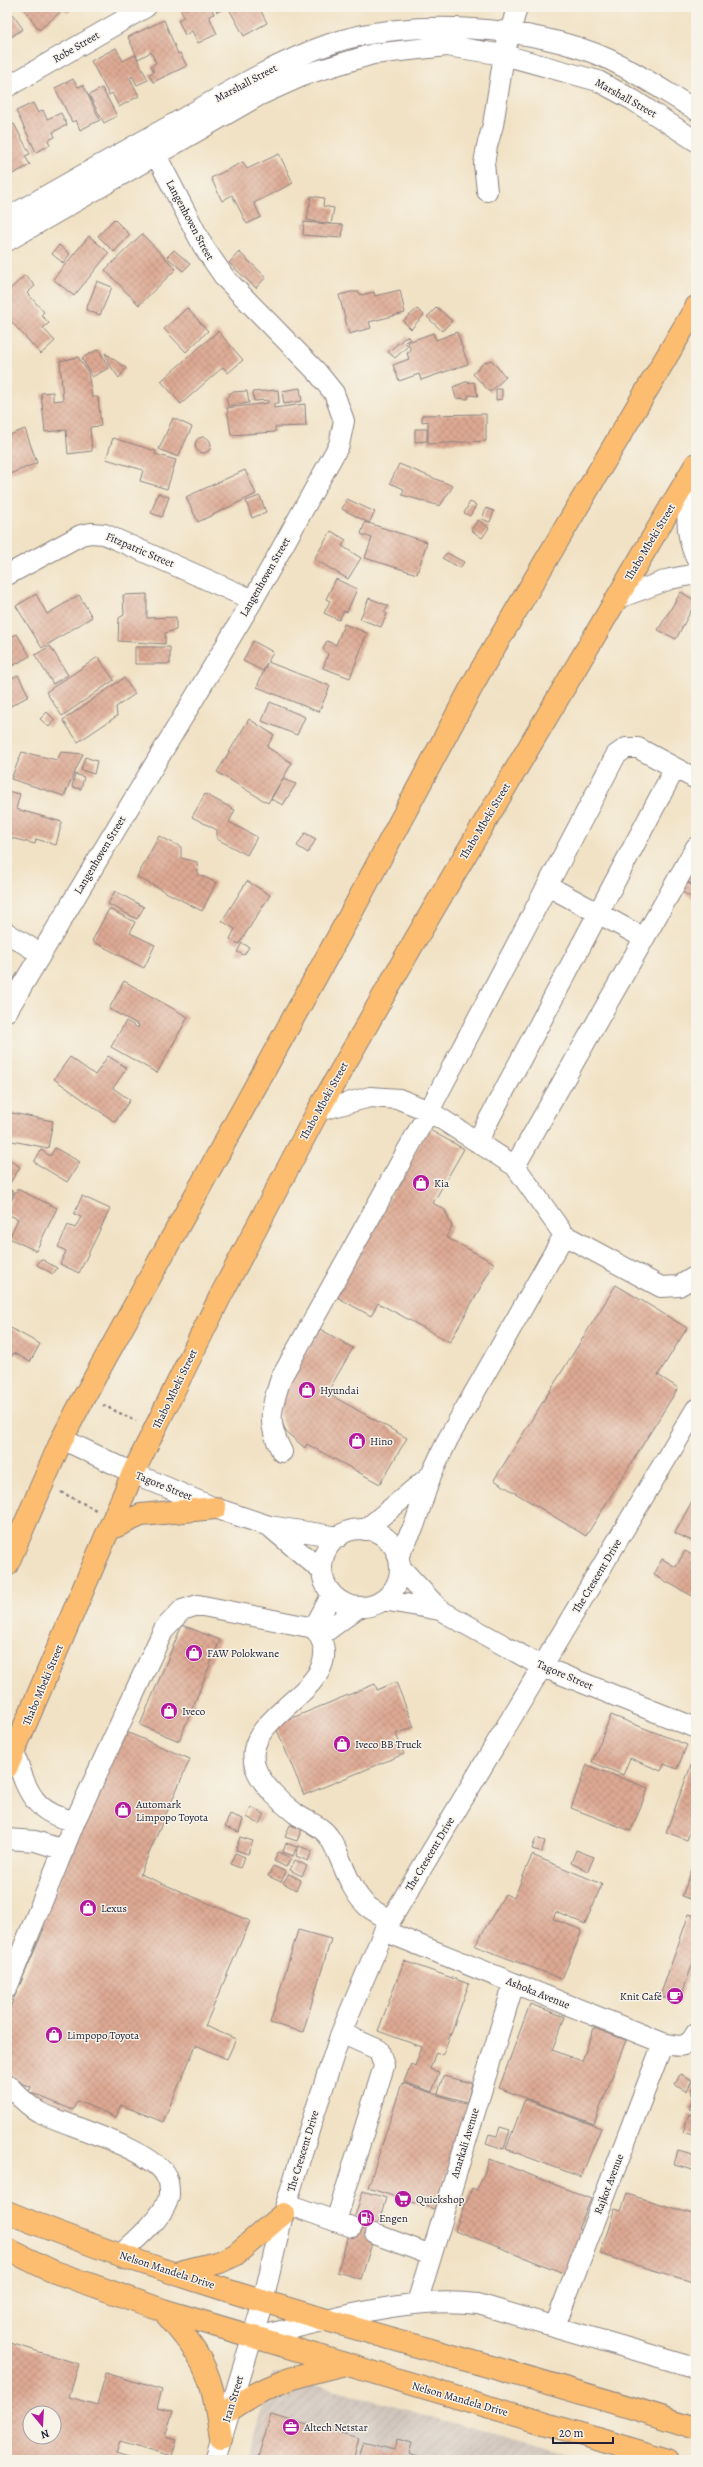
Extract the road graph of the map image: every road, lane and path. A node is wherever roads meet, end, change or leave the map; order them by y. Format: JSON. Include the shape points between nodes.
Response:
{"nodes":[{"id":1,"x":517,"y":7,"type":"edge"},
{"id":2,"x":134,"y":10,"type":"edge"},
{"id":3,"x":511,"y":31,"type":"junction"},
{"id":4,"x":504,"y":54,"type":"junction"},
{"id":5,"x":7,"y":88,"type":"edge"},
{"id":6,"x":696,"y":110,"type":"edge"},
{"id":7,"x":696,"y":141,"type":"edge"},
{"id":8,"x":156,"y":155,"type":"junction"},
{"id":9,"x":487,"y":191,"type":"dead end"},
{"id":10,"x":7,"y":218,"type":"edge"},
{"id":11,"x":7,"y":241,"type":"edge"},
{"id":12,"x":696,"y":307,"type":"edge"},
{"id":13,"x":696,"y":465,"type":"edge"},
{"id":14,"x":696,"y":558,"type":"edge"},
{"id":15,"x":7,"y":574,"type":"edge"},
{"id":16,"x":696,"y":574,"type":"edge"},
{"id":17,"x":616,"y":599,"type":"junction"},
{"id":18,"x":253,"y":600,"type":"junction"},
{"id":19,"x":675,"y":768,"type":"junction"},
{"id":20,"x":696,"y":779,"type":"edge"},
{"id":21,"x":696,"y":847,"type":"edge"},
{"id":22,"x":548,"y":886,"type":"junction"},
{"id":23,"x":598,"y":913,"type":"junction"},
{"id":24,"x":7,"y":933,"type":"edge"},
{"id":25,"x":644,"y":938,"type":"junction"},
{"id":26,"x":41,"y":954,"type":"junction"},
{"id":27,"x":7,"y":1011,"type":"edge"},
{"id":28,"x":318,"y":1110,"type":"junction"},
{"id":29,"x":429,"y":1111,"type":"junction"},
{"id":30,"x":477,"y":1142,"type":"junction"},
{"id":31,"x":515,"y":1166,"type":"junction"},
{"id":32,"x":564,"y":1235,"type":"junction"},
{"id":33,"x":696,"y":1276,"type":"edge"},
{"id":34,"x":84,"y":1397,"type":"junction"},
{"id":35,"x":696,"y":1409,"type":"edge"},
{"id":36,"x":155,"y":1430,"type":"junction"},
{"id":37,"x":62,"y":1439,"type":"junction"},
{"id":38,"x":282,"y":1452,"type":"dead end"},
{"id":39,"x":133,"y":1473,"type":"junction"},
{"id":40,"x":431,"y":1475,"type":"junction"},
{"id":41,"x":43,"y":1483,"type":"junction"},
{"id":42,"x":215,"y":1508,"type":"junction"},
{"id":43,"x":112,"y":1524,"type":"junction"},
{"id":44,"x":268,"y":1526,"type":"junction"},
{"id":45,"x":364,"y":1530,"type":"junction"},
{"id":46,"x":339,"y":1537,"type":"junction"},
{"id":47,"x":399,"y":1561,"type":"junction"},
{"id":48,"x":7,"y":1565,"type":"edge"},
{"id":49,"x":322,"y":1571,"type":"junction"},
{"id":50,"x":332,"y":1594,"type":"junction"},
{"id":51,"x":383,"y":1600,"type":"junction"},
{"id":52,"x":359,"y":1607,"type":"junction"},
{"id":53,"x":440,"y":1610,"type":"junction"},
{"id":54,"x":317,"y":1632,"type":"junction"},
{"id":55,"x":543,"y":1667,"type":"junction"},
{"id":56,"x":696,"y":1728,"type":"edge"},
{"id":57,"x":10,"y":1760,"type":"edge"},
{"id":58,"x":75,"y":1822,"type":"junction"},
{"id":59,"x":7,"y":1839,"type":"edge"},
{"id":60,"x":64,"y":1850,"type":"junction"},
{"id":61,"x":387,"y":1926,"type":"junction"},
{"id":62,"x":514,"y":1983,"type":"junction"},
{"id":63,"x":7,"y":1988,"type":"edge"},
{"id":64,"x":341,"y":2033,"type":"junction"},
{"id":65,"x":694,"y":2037,"type":"edge"},
{"id":66,"x":663,"y":2043,"type":"junction"},
{"id":67,"x":7,"y":2084,"type":"edge"},
{"id":68,"x":285,"y":2209,"type":"junction"},
{"id":69,"x":7,"y":2212,"type":"edge"},
{"id":70,"x":375,"y":2234,"type":"dead end"},
{"id":71,"x":7,"y":2249,"type":"edge"},
{"id":72,"x":431,"y":2254,"type":"junction"},
{"id":73,"x":120,"y":2255,"type":"junction"},
{"id":74,"x":176,"y":2273,"type":"junction"},
{"id":75,"x":263,"y":2302,"type":"junction"},
{"id":76,"x":417,"y":2303,"type":"junction"},
{"id":77,"x":163,"y":2310,"type":"junction"},
{"id":78,"x":330,"y":2321,"type":"junction"},
{"id":79,"x":555,"y":2326,"type":"junction"},
{"id":80,"x":252,"y":2338,"type":"junction"},
{"id":81,"x":342,"y":2364,"type":"junction"},
{"id":82,"x":696,"y":2368,"type":"edge"},
{"id":83,"x":230,"y":2410,"type":"junction"},
{"id":84,"x":696,"y":2428,"type":"edge"},
{"id":85,"x":221,"y":2438,"type":"junction"},
{"id":86,"x":215,"y":2460,"type":"edge"},
{"id":87,"x":668,"y":2460,"type":"edge"}],
"edges":[{"from":1,"to":3,"type":"street"},
{"from":2,"to":5,"type":"street","name":"Robe Street"},
{"from":3,"to":4,"type":"street"},
{"from":3,"to":6,"type":"street","name":"Marshall Street","via":[[608,59]]},
{"from":3,"to":10,"type":"street","name":"Marshall Street","via":[[432,27],[331,43],[239,86]]},
{"from":4,"to":7,"type":"street","name":"Marshall Street","via":[[598,81],[633,100]]},
{"from":4,"to":8,"type":"street","name":"Marshall Street","via":[[446,46],[372,54],[307,74],[258,96]]},
{"from":4,"to":9,"type":"street","via":[[484,164]]},
{"from":8,"to":11,"type":"street","name":"Marshall Street"},
{"from":8,"to":18,"type":"street","name":"Langenhoven Street","via":[[212,261],[225,278],[317,372],[334,393],[344,421],[339,445]]},
{"from":12,"to":34,"type":"main road","via":[[478,675],[355,906]]},
{"from":13,"to":14,"type":"street","via":[[686,521],[687,533]]},
{"from":13,"to":17,"type":"main road","name":"Thabo Mbeki Street"},
{"from":15,"to":18,"type":"street","name":"Fitzpatric Street","via":[[80,535],[104,534]]},
{"from":16,"to":17,"type":"street","via":[[670,579]]},
{"from":17,"to":28,"type":"main road","name":"Thabo Mbeki Street"},
{"from":18,"to":26,"type":"street","name":"Langenhoven Street"},
{"from":19,"to":20,"type":"street"},
{"from":19,"to":22,"type":"street","via":[[638,748],[626,748],[616,755]]},
{"from":19,"to":23,"type":"street"},
{"from":21,"to":25,"type":"street"},
{"from":22,"to":23,"type":"street"},
{"from":22,"to":29,"type":"street"},
{"from":23,"to":25,"type":"street"},
{"from":23,"to":30,"type":"street"},
{"from":24,"to":26,"type":"street"},
{"from":25,"to":31,"type":"street"},
{"from":26,"to":27,"type":"street","name":"Langenhoven Street"},
{"from":28,"to":29,"type":"street","via":[[370,1097],[399,1099]]},
{"from":28,"to":36,"type":"main road","name":"Thabo Mbeki Street","via":[[221,1295]]},
{"from":29,"to":30,"type":"street"},
{"from":29,"to":38,"type":"street","via":[[282,1378],[271,1411],[271,1427]]},
{"from":30,"to":31,"type":"street"},
{"from":31,"to":32,"type":"street"},
{"from":32,"to":33,"type":"street","via":[[662,1287],[679,1286]]},
{"from":32,"to":40,"type":"street","via":[[448,1439]]},
{"from":34,"to":36,"type":"path"},
{"from":34,"to":37,"type":"main road"},
{"from":35,"to":55,"type":"street","name":"The Crescent Drive"},
{"from":36,"to":39,"type":"main road","name":"Thabo Mbeki Street"},
{"from":37,"to":39,"type":"street","name":"Tagore Street"},
{"from":37,"to":41,"type":"main road"},
{"from":39,"to":42,"type":"street","name":"Tagore Street"},
{"from":39,"to":43,"type":"main road","name":"Thabo Mbeki Street"},
{"from":40,"to":45,"type":"street"},
{"from":40,"to":47,"type":"street","via":[[420,1511]]},
{"from":41,"to":43,"type":"path"},
{"from":41,"to":48,"type":"main road"},
{"from":42,"to":43,"type":"main road","via":[[140,1515]]},
{"from":42,"to":44,"type":"street","name":"Tagore Street"},
{"from":43,"to":57,"type":"main road","name":"Thabo Mbeki Street"},
{"from":44,"to":46,"type":"street","name":"Tagore Street"},
{"from":44,"to":49,"type":"street","name":"Tagore Street"},
{"from":45,"to":46,"type":"street","name":"Tagore Street","via":[[351,1531]]},
{"from":45,"to":47,"type":"street","name":"Tagore Street","via":[[385,1538]]},
{"from":46,"to":49,"type":"street","name":"Tagore Street","via":[[326,1552]]},
{"from":47,"to":51,"type":"street","via":[[396,1585]]},
{"from":47,"to":53,"type":"street","name":"Tagore Street"},
{"from":49,"to":50,"type":"street","name":"Tagore Street"},
{"from":50,"to":52,"type":"street","via":[[344,1603]]},
{"from":50,"to":54,"type":"street"},
{"from":51,"to":52,"type":"street","name":"Tagore Street"},
{"from":51,"to":53,"type":"street","name":"Tagore Street"},
{"from":52,"to":54,"type":"street"},
{"from":53,"to":55,"type":"street","name":"Tagore Street"},
{"from":54,"to":58,"type":"street","via":[[198,1605],[182,1610],[173,1617],[164,1629]]},
{"from":54,"to":61,"type":"street","name":"Ashoka Avenue","via":[[325,1648],[313,1682],[260,1732],[253,1753],[255,1769],[264,1782],[296,1814],[317,1826],[328,1836],[359,1896]]},
{"from":55,"to":56,"type":"street","name":"Tagore Street"},
{"from":55,"to":61,"type":"street","name":"The Crescent Drive"},
{"from":57,"to":58,"type":"street","via":[[37,1804],[60,1818]]},
{"from":58,"to":60,"type":"street"},
{"from":59,"to":60,"type":"street","via":[[35,1842]]},
{"from":60,"to":63,"type":"street"},
{"from":61,"to":62,"type":"street","name":"Ashoka Avenue"},
{"from":61,"to":64,"type":"street","name":"The Crescent Drive"},
{"from":62,"to":66,"type":"street","name":"Ashoka Avenue"},
{"from":62,"to":72,"type":"street","name":"Anarkali Avenue"},
{"from":64,"to":68,"type":"street","name":"The Crescent Drive"},
{"from":64,"to":68,"type":"street","via":[[378,2050],[384,2066],[344,2224]]},
{"from":65,"to":66,"type":"street","name":"Ashoka Avenue","via":[[680,2047]]},
{"from":66,"to":79,"type":"street","name":"Rajkot Avenue"},
{"from":67,"to":73,"type":"street","via":[[38,2111],[108,2138],[154,2163],[166,2175],[169,2195],[161,2212],[148,2229]]},
{"from":68,"to":74,"type":"main road","via":[[234,2255],[220,2262]]},
{"from":68,"to":75,"type":"street","name":"The Crescent Drive"},
{"from":69,"to":73,"type":"main road","name":"Nelson Mandela Drive"},
{"from":70,"to":72,"type":"street"},
{"from":71,"to":77,"type":"main road","name":"Nelson Mandela Drive","via":[[52,2271]]},
{"from":72,"to":76,"type":"street","name":"Anarkali Avenue"},
{"from":73,"to":74,"type":"main road","name":"Nelson Mandela Drive"},
{"from":74,"to":75,"type":"main road","name":"Nelson Mandela Drive"},
{"from":75,"to":78,"type":"main road","name":"Nelson Mandela Drive"},
{"from":75,"to":80,"type":"street","name":"The Crescent Drive"},
{"from":76,"to":78,"type":"street","name":"Nelson Mandela Drive"},
{"from":76,"to":79,"type":"street","name":"Nelson Mandela Drive","via":[[455,2301],[478,2304]]},
{"from":77,"to":80,"type":"main road","name":"Nelson Mandela Drive"},
{"from":77,"to":85,"type":"main road","via":[[198,2356],[207,2374],[213,2390]]},
{"from":78,"to":80,"type":"street","name":"Nelson Mandela Drive"},
{"from":78,"to":84,"type":"main road","name":"Nelson Mandela Drive"},
{"from":79,"to":82,"type":"street","name":"Nelson Mandela Drive"},
{"from":80,"to":81,"type":"main road","name":"Nelson Mandela Drive"},
{"from":80,"to":83,"type":"street","name":"Iran Street"},
{"from":81,"to":83,"type":"main road","via":[[289,2378],[254,2393]]},
{"from":81,"to":87,"type":"main road","name":"Nelson Mandela Drive"},
{"from":83,"to":85,"type":"street","name":"Iran Street"},
{"from":85,"to":86,"type":"street","name":"Iran Street"}]}
